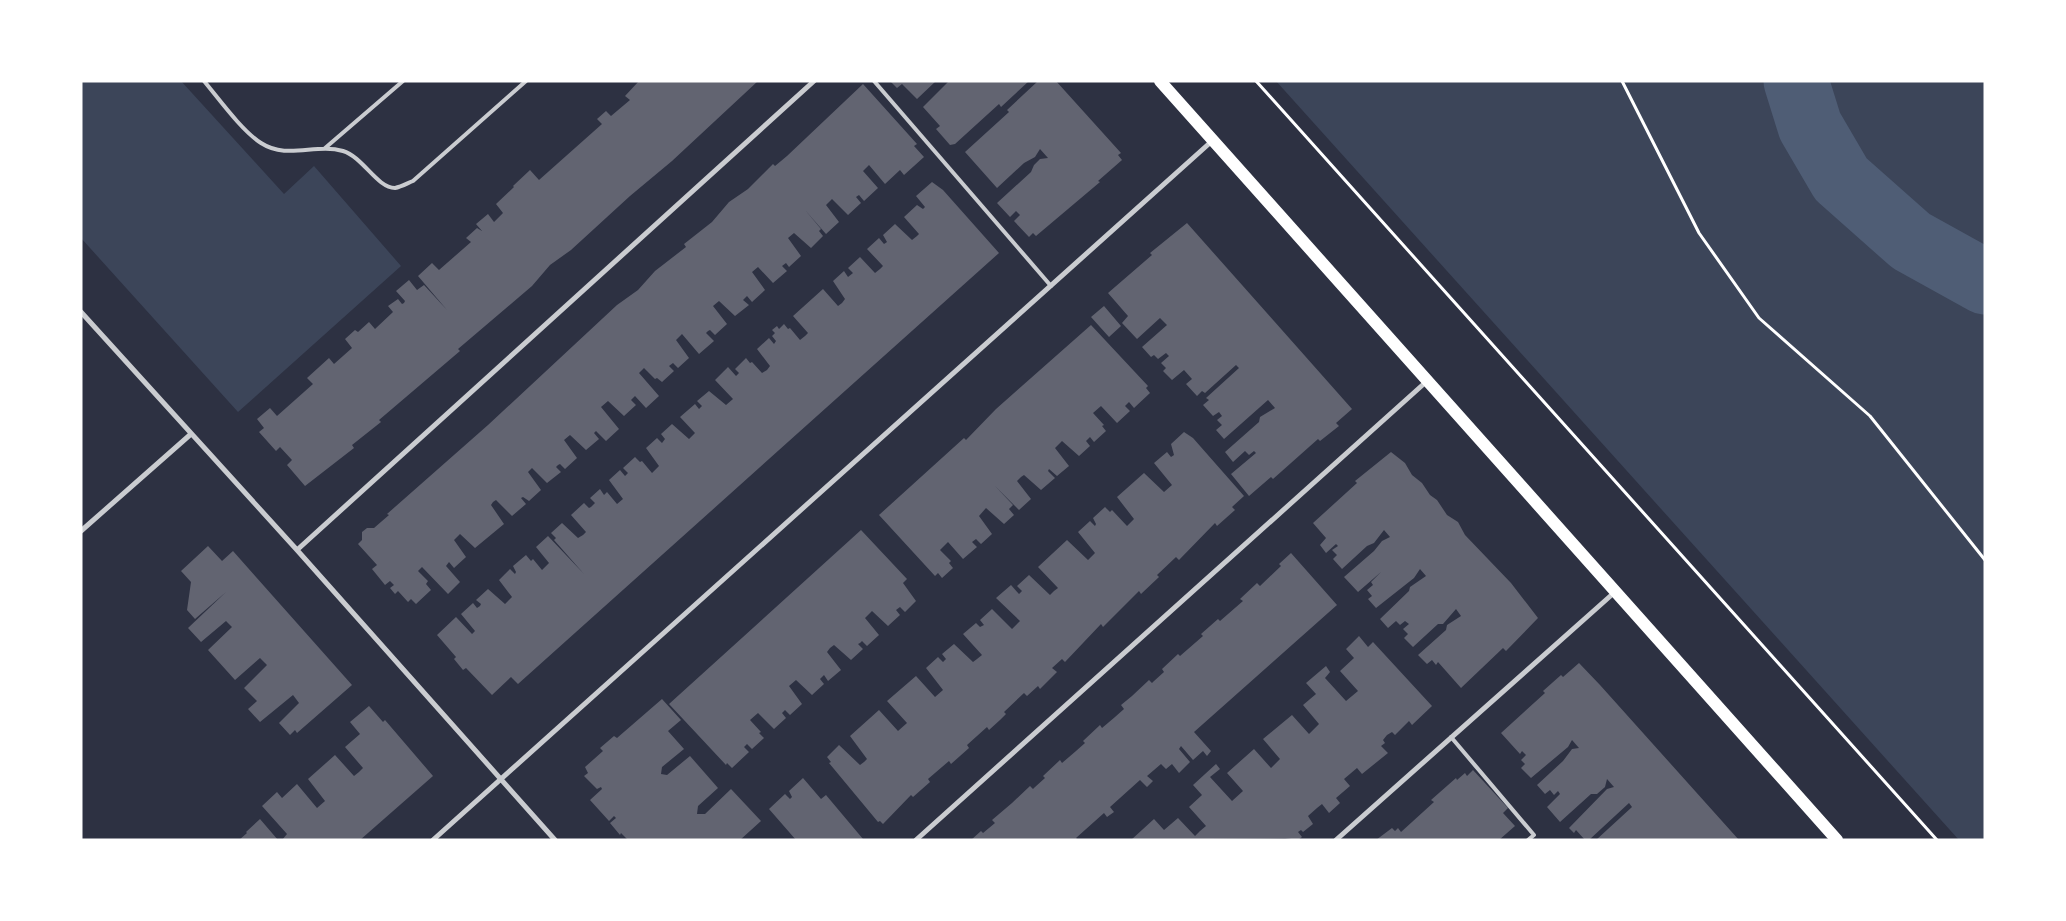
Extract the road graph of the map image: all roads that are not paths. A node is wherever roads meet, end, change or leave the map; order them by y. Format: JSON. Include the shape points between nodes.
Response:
{"nodes":[{"id":1,"x":204,"y":81,"type":"edge"},
{"id":2,"x":402,"y":81,"type":"edge"},
{"id":3,"x":526,"y":81,"type":"edge"},
{"id":4,"x":814,"y":81,"type":"edge"},
{"id":5,"x":874,"y":81,"type":"edge"},
{"id":6,"x":1160,"y":81,"type":"edge"},
{"id":7,"x":1212,"y":141,"type":"junction"},
{"id":8,"x":324,"y":149,"type":"junction"},
{"id":9,"x":1050,"y":286,"type":"junction"},
{"id":10,"x":81,"y":312,"type":"edge"},
{"id":11,"x":1428,"y":381,"type":"junction"},
{"id":12,"x":190,"y":434,"type":"junction"},
{"id":13,"x":81,"y":531,"type":"edge"},
{"id":14,"x":297,"y":550,"type":"junction"},
{"id":15,"x":1616,"y":591,"type":"junction"},
{"id":16,"x":1451,"y":737,"type":"junction"},
{"id":17,"x":500,"y":780,"type":"junction"},
{"id":18,"x":1831,"y":836,"type":"edge"},
{"id":19,"x":433,"y":840,"type":"edge"},
{"id":20,"x":555,"y":840,"type":"edge"},
{"id":21,"x":916,"y":840,"type":"edge"},
{"id":22,"x":1336,"y":840,"type":"edge"},
{"id":23,"x":1528,"y":840,"type":"edge"}],
"edges":[{"from":1,"to":8,"type":"lane","via":[[261,143],[290,152]]},
{"from":2,"to":8,"type":"lane"},
{"from":3,"to":8,"type":"lane","via":[[413,181],[395,188],[382,184],[359,159],[343,151]]},
{"from":4,"to":14,"type":"street"},
{"from":5,"to":9,"type":"lane"},
{"from":6,"to":7,"type":"main road"},
{"from":7,"to":9,"type":"street"},
{"from":7,"to":11,"type":"main road"},
{"from":9,"to":17,"type":"street"},
{"from":10,"to":12,"type":"street"},
{"from":11,"to":15,"type":"main road"},
{"from":11,"to":21,"type":"street"},
{"from":12,"to":13,"type":"street"},
{"from":12,"to":14,"type":"street"},
{"from":14,"to":17,"type":"street"},
{"from":15,"to":16,"type":"street"},
{"from":15,"to":18,"type":"main road"},
{"from":16,"to":22,"type":"street"},
{"from":16,"to":23,"type":"lane","via":[[1534,835]]},
{"from":17,"to":19,"type":"street"},
{"from":17,"to":20,"type":"street"}]}
